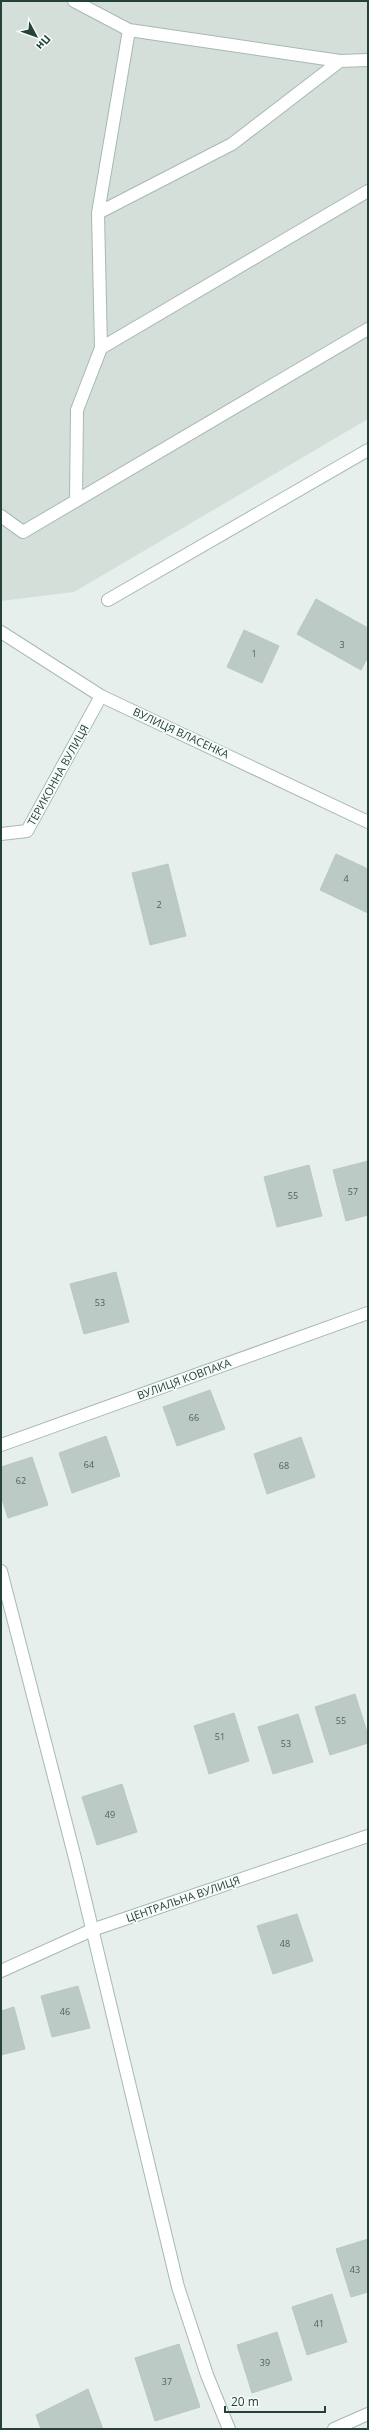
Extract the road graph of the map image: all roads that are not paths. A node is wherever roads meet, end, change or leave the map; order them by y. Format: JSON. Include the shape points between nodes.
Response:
{"nodes":[{"id":1,"x":74,"y":1,"type":"edge"},
{"id":2,"x":129,"y":30,"type":"junction"},
{"id":3,"x":368,"y":60,"type":"edge"},
{"id":4,"x":340,"y":61,"type":"junction"},
{"id":5,"x":368,"y":191,"type":"edge"},
{"id":6,"x":98,"y":213,"type":"junction"},
{"id":7,"x":368,"y":329,"type":"edge"},
{"id":8,"x":101,"y":348,"type":"junction"},
{"id":9,"x":368,"y":450,"type":"edge"},
{"id":10,"x":76,"y":500,"type":"junction"},
{"id":11,"x":1,"y":516,"type":"edge"},
{"id":12,"x":108,"y":600,"type":"dead end"},
{"id":13,"x":1,"y":632,"type":"edge"},
{"id":14,"x":101,"y":696,"type":"junction"},
{"id":15,"x":368,"y":822,"type":"edge"},
{"id":16,"x":1,"y":834,"type":"edge"},
{"id":17,"x":368,"y":1313,"type":"edge"},
{"id":18,"x":1,"y":1445,"type":"edge"},
{"id":19,"x":1,"y":1571,"type":"edge"},
{"id":20,"x":368,"y":1836,"type":"edge"},
{"id":21,"x":92,"y":1930,"type":"junction"},
{"id":22,"x":1,"y":1971,"type":"edge"},
{"id":23,"x":368,"y":2414,"type":"edge"},
{"id":24,"x":229,"y":2429,"type":"edge"},
{"id":25,"x":334,"y":2429,"type":"edge"}],
"edges":[{"from":1,"to":2,"type":"street"},
{"from":2,"to":4,"type":"street"},
{"from":2,"to":6,"type":"street"},
{"from":3,"to":4,"type":"street"},
{"from":4,"to":6,"type":"street","via":[[232,144]]},
{"from":5,"to":8,"type":"street"},
{"from":6,"to":8,"type":"street"},
{"from":7,"to":10,"type":"street"},
{"from":8,"to":10,"type":"street","via":[[77,410]]},
{"from":9,"to":12,"type":"street"},
{"from":10,"to":11,"type":"street","via":[[23,532]]},
{"from":13,"to":14,"type":"street","name":"ВУЛИЦЯ ВЛАСЕНКА"},
{"from":14,"to":15,"type":"street","name":"ВУЛИЦЯ ВЛАСЕНКА"},
{"from":14,"to":16,"type":"street","name":"ТЕРИКОННА ВУЛИЦЯ","via":[[28,831]]},
{"from":17,"to":18,"type":"street","name":"ВУЛИЦЯ КОВПАКА"},
{"from":19,"to":21,"type":"street"},
{"from":20,"to":21,"type":"street","name":"ЦЕНТРАЛЬНА ВУЛИЦЯ"},
{"from":21,"to":22,"type":"street","name":"ЦЕНТРАЛЬНА ВУЛИЦЯ"},
{"from":21,"to":24,"type":"street","via":[[178,2287],[207,2375]]},
{"from":23,"to":25,"type":"street"}]}
